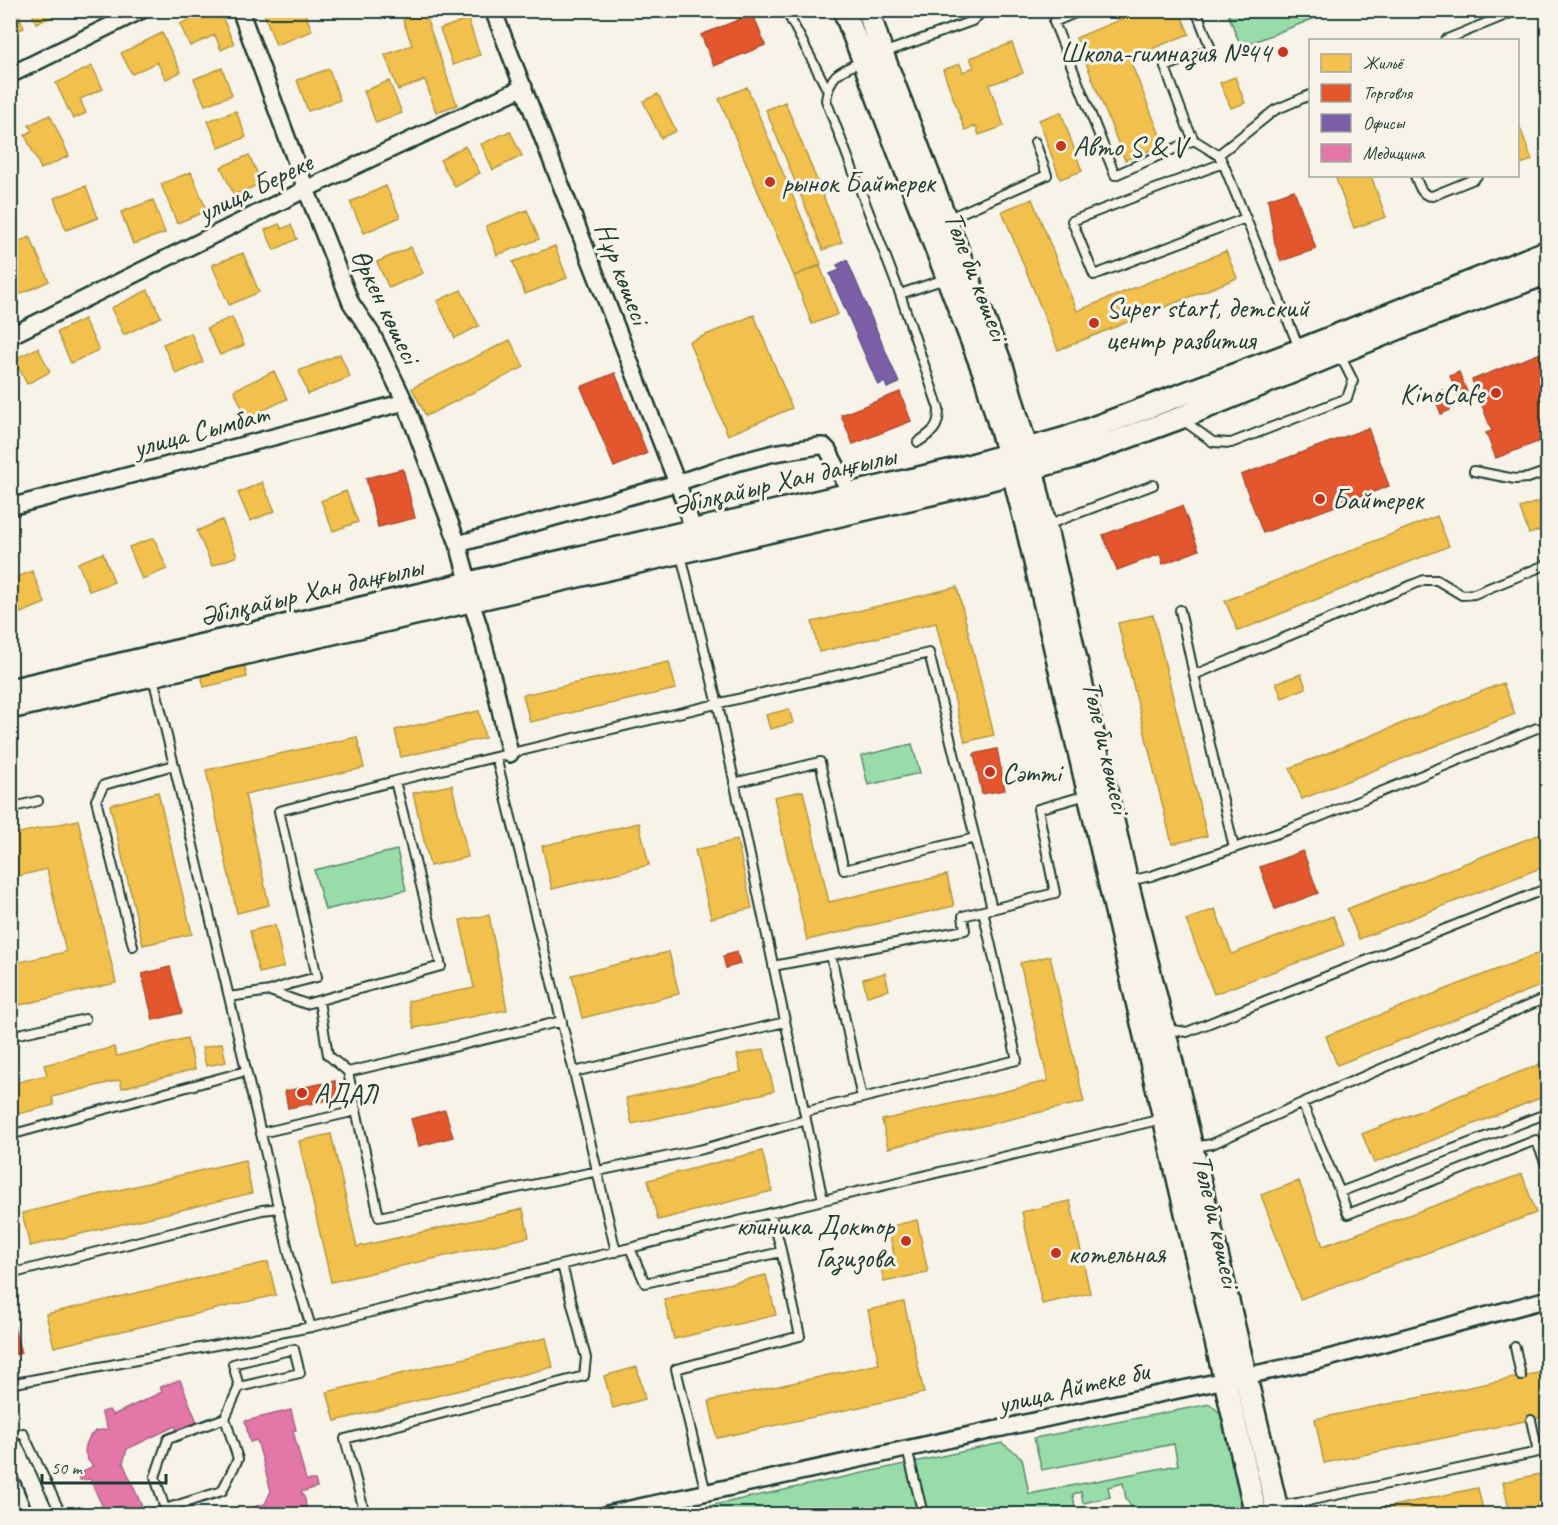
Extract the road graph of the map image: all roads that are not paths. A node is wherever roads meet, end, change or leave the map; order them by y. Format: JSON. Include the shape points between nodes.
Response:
{"nodes":[{"id":1,"x":142,"y":10,"type":"edge"},
{"id":2,"x":240,"y":10,"type":"edge"},
{"id":3,"x":493,"y":10,"type":"edge"},
{"id":4,"x":844,"y":10,"type":"edge"},
{"id":5,"x":868,"y":10,"type":"edge"},
{"id":6,"x":980,"y":10,"type":"edge"},
{"id":7,"x":1082,"y":10,"type":"edge"},
{"id":8,"x":1196,"y":10,"type":"edge"},
{"id":9,"x":1518,"y":10,"type":"edge"},
{"id":10,"x":789,"y":16,"type":"dead end"},
{"id":11,"x":1447,"y":39,"type":"edge"},
{"id":12,"x":873,"y":57,"type":"junction"},
{"id":13,"x":10,"y":75,"type":"edge"},
{"id":14,"x":524,"y":87,"type":"junction"},
{"id":15,"x":827,"y":90,"type":"junction"},
{"id":16,"x":1309,"y":96,"type":"edge"},
{"id":17,"x":1194,"y":140,"type":"junction"},
{"id":18,"x":1035,"y":142,"type":"dead end"},
{"id":19,"x":1218,"y":155,"type":"junction"},
{"id":20,"x":1223,"y":163,"type":"junction"},
{"id":21,"x":1415,"y":177,"type":"edge"},
{"id":22,"x":1476,"y":177,"type":"edge"},
{"id":23,"x":306,"y":189,"type":"junction"},
{"id":24,"x":1246,"y":218,"type":"junction"},
{"id":25,"x":946,"y":219,"type":"junction"},
{"id":26,"x":1548,"y":251,"type":"edge"},
{"id":27,"x":1548,"y":273,"type":"edge"},
{"id":28,"x":946,"y":278,"type":"junction"},
{"id":29,"x":900,"y":294,"type":"junction"},
{"id":30,"x":10,"y":336,"type":"edge"},
{"id":31,"x":1339,"y":353,"type":"junction"},
{"id":32,"x":1303,"y":358,"type":"junction"},
{"id":33,"x":405,"y":402,"type":"junction"},
{"id":34,"x":1180,"y":418,"type":"junction"},
{"id":35,"x":918,"y":442,"type":"dead end"},
{"id":36,"x":1020,"y":461,"type":"junction"},
{"id":37,"x":1474,"y":471,"type":"dead end"},
{"id":38,"x":1548,"y":471,"type":"edge"},
{"id":39,"x":677,"y":483,"type":"junction"},
{"id":40,"x":1153,"y":485,"type":"dead end"},
{"id":41,"x":851,"y":494,"type":"junction"},
{"id":42,"x":10,"y":507,"type":"edge"},
{"id":43,"x":1046,"y":525,"type":"junction"},
{"id":44,"x":693,"y":531,"type":"junction"},
{"id":45,"x":458,"y":544,"type":"junction"},
{"id":46,"x":680,"y":553,"type":"junction"},
{"id":47,"x":1548,"y":564,"type":"edge"},
{"id":48,"x":469,"y":592,"type":"junction"},
{"id":49,"x":1180,"y":609,"type":"dead end"},
{"id":50,"x":151,"y":666,"type":"junction"},
{"id":51,"x":1194,"y":675,"type":"junction"},
{"id":52,"x":10,"y":690,"type":"edge"},
{"id":53,"x":718,"y":705,"type":"junction"},
{"id":54,"x":10,"y":708,"type":"edge"},
{"id":55,"x":1537,"y":728,"type":"dead end"},
{"id":56,"x":503,"y":756,"type":"junction"},
{"id":57,"x":174,"y":765,"type":"junction"},
{"id":58,"x":395,"y":781,"type":"junction"},
{"id":59,"x":734,"y":783,"type":"junction"},
{"id":60,"x":1088,"y":794,"type":"junction"},
{"id":61,"x":38,"y":801,"type":"dead end"},
{"id":62,"x":10,"y":808,"type":"edge"},
{"id":63,"x":975,"y":838,"type":"junction"},
{"id":64,"x":1234,"y":848,"type":"junction"},
{"id":65,"x":1127,"y":882,"type":"junction"},
{"id":66,"x":1548,"y":888,"type":"edge"},
{"id":67,"x":992,"y":909,"type":"junction"},
{"id":68,"x":983,"y":911,"type":"junction"},
{"id":69,"x":133,"y":946,"type":"dead end"},
{"id":70,"x":831,"y":955,"type":"junction"},
{"id":71,"x":773,"y":966,"type":"junction"},
{"id":72,"x":270,"y":991,"type":"junction"},
{"id":73,"x":229,"y":997,"type":"junction"},
{"id":74,"x":1548,"y":997,"type":"edge"},
{"id":75,"x":319,"y":1000,"type":"junction"},
{"id":76,"x":85,"y":1019,"type":"dead end"},
{"id":77,"x":562,"y":1021,"type":"junction"},
{"id":78,"x":785,"y":1022,"type":"junction"},
{"id":79,"x":1164,"y":1029,"type":"junction"},
{"id":80,"x":10,"y":1036,"type":"edge"},
{"id":81,"x":246,"y":1071,"type":"junction"},
{"id":82,"x":348,"y":1072,"type":"junction"},
{"id":83,"x":574,"y":1072,"type":"junction"},
{"id":84,"x":862,"y":1098,"type":"junction"},
{"id":85,"x":1302,"y":1102,"type":"junction"},
{"id":86,"x":356,"y":1111,"type":"junction"},
{"id":87,"x":805,"y":1112,"type":"junction"},
{"id":88,"x":1548,"y":1113,"type":"edge"},
{"id":89,"x":1164,"y":1118,"type":"junction"},
{"id":90,"x":806,"y":1120,"type":"junction"},
{"id":91,"x":261,"y":1133,"type":"junction"},
{"id":92,"x":10,"y":1135,"type":"edge"},
{"id":93,"x":1192,"y":1147,"type":"junction"},
{"id":94,"x":1548,"y":1169,"type":"edge"},
{"id":95,"x":597,"y":1172,"type":"junction"},
{"id":96,"x":1340,"y":1192,"type":"junction"},
{"id":97,"x":824,"y":1200,"type":"junction"},
{"id":98,"x":279,"y":1208,"type":"junction"},
{"id":99,"x":770,"y":1214,"type":"junction"},
{"id":100,"x":630,"y":1248,"type":"junction"},
{"id":101,"x":616,"y":1252,"type":"junction"},
{"id":102,"x":781,"y":1252,"type":"junction"},
{"id":103,"x":562,"y":1265,"type":"junction"},
{"id":104,"x":10,"y":1274,"type":"edge"},
{"id":105,"x":1548,"y":1299,"type":"edge"},
{"id":106,"x":311,"y":1327,"type":"junction"},
{"id":107,"x":1515,"y":1347,"type":"dead end"},
{"id":108,"x":1521,"y":1376,"type":"dead end"},
{"id":109,"x":1235,"y":1378,"type":"junction"},
{"id":110,"x":10,"y":1384,"type":"edge"},
{"id":111,"x":239,"y":1387,"type":"junction"},
{"id":112,"x":225,"y":1418,"type":"junction"},
{"id":113,"x":1531,"y":1420,"type":"dead end"},
{"id":114,"x":10,"y":1437,"type":"edge"},
{"id":115,"x":907,"y":1449,"type":"junction"},
{"id":116,"x":1548,"y":1450,"type":"edge"},
{"id":117,"x":1538,"y":1452,"type":"junction"},
{"id":118,"x":10,"y":1487,"type":"edge"},
{"id":119,"x":706,"y":1493,"type":"junction"},
{"id":120,"x":1277,"y":1510,"type":"edge"},
{"id":121,"x":166,"y":1512,"type":"edge"},
{"id":122,"x":21,"y":1515,"type":"edge"},
{"id":123,"x":61,"y":1515,"type":"edge"},
{"id":124,"x":365,"y":1515,"type":"edge"},
{"id":125,"x":607,"y":1515,"type":"edge"},
{"id":126,"x":923,"y":1515,"type":"edge"},
{"id":127,"x":1256,"y":1515,"type":"edge"}],
"edges":[{"from":1,"to":13,"type":"street"},
{"from":2,"to":23,"type":"street","name":"Өркен көшесі"},
{"from":3,"to":14,"type":"street","name":"Нұр көшесі"},
{"from":4,"to":12,"type":"main road","name":"Төле би көшесі"},
{"from":5,"to":12,"type":"main road","name":"Төле би көшесі"},
{"from":6,"to":12,"type":"lane","via":[[972,21]]},
{"from":7,"to":17,"type":"lane","via":[[1054,22],[1115,175]]},
{"from":8,"to":17,"type":"lane","via":[[1212,49],[1165,67]]},
{"from":9,"to":11,"type":"lane"},
{"from":10,"to":15,"type":"lane"},
{"from":12,"to":15,"type":"lane","via":[[840,71]]},
{"from":12,"to":25,"type":"main road","name":"Төле би көшесі"},
{"from":12,"to":28,"type":"main road","name":"Төле би көшесі"},
{"from":14,"to":23,"type":"street","name":"улица Береке"},
{"from":14,"to":39,"type":"street","name":"Нұр көшесі"},
{"from":15,"to":29,"type":"lane","via":[[825,100]]},
{"from":16,"to":19,"type":"lane","via":[[1275,110]]},
{"from":17,"to":19,"type":"lane"},
{"from":18,"to":25,"type":"lane","via":[[1047,175]]},
{"from":19,"to":20,"type":"lane"},
{"from":20,"to":24,"type":"lane"},
{"from":20,"to":24,"type":"lane","via":[[1072,221],[1094,275]]},
{"from":21,"to":22,"type":"lane","via":[[1423,194],[1432,196]]},
{"from":23,"to":30,"type":"street","name":"улица Береке"},
{"from":23,"to":33,"type":"street","name":"Өркен көшесі","via":[[351,303],[372,334]]},
{"from":24,"to":32,"type":"lane"},
{"from":25,"to":36,"type":"main road","name":"Төле би көшесі","via":[[1003,369]]},
{"from":26,"to":32,"type":"main road","name":"Әбілқайыр Хан даңғылы"},
{"from":27,"to":31,"type":"main road","name":"Әбілқайыр Хан даңғылы"},
{"from":28,"to":29,"type":"lane"},
{"from":28,"to":36,"type":"main road","name":"Төле би көшесі"},
{"from":29,"to":35,"type":"lane","via":[[939,409],[934,431]]},
{"from":31,"to":32,"type":"main road","name":"Әбілқайыр Хан даңғылы"},
{"from":31,"to":34,"type":"lane","via":[[1353,381],[1347,398],[1231,443],[1213,442]]},
{"from":32,"to":34,"type":"main road","name":"Әбілқайыр Хан даңғылы"},
{"from":32,"to":36,"type":"main road","name":"Әбілқайыр Хан даңғылы","via":[[1066,438]]},
{"from":33,"to":42,"type":"street","name":"улица Сымбат"},
{"from":33,"to":45,"type":"street","name":"Өркен көшесі"},
{"from":34,"to":36,"type":"main road","name":"Әбілқайыр Хан даңғылы","via":[[1074,457]]},
{"from":36,"to":41,"type":"main road","name":"Әбілқайыр Хан даңғылы","via":[[957,469]]},
{"from":36,"to":43,"type":"main road","name":"Төле би көшесі"},
{"from":36,"to":46,"type":"main road","name":"Әбілқайыр Хан даңғылы","via":[[962,488]]},
{"from":36,"to":60,"type":"main road","name":"Төле би көшесі"},
{"from":37,"to":38,"type":"lane","via":[[1515,479]]},
{"from":39,"to":41,"type":"street","via":[[774,453],[824,446]]},
{"from":39,"to":44,"type":"street","name":"Нұр көшесі"},
{"from":39,"to":45,"type":"street"},
{"from":40,"to":43,"type":"lane"},
{"from":41,"to":44,"type":"main road","name":"Әбілқайыр Хан даңғылы"},
{"from":43,"to":65,"type":"main road","name":"Төле би көшесі"},
{"from":44,"to":46,"type":"street"},
{"from":44,"to":48,"type":"main road","name":"Әбілқайыр Хан даңғылы"},
{"from":45,"to":48,"type":"street","name":"Өркен көшесі"},
{"from":46,"to":48,"type":"main road","name":"Әбілқайыр Хан даңғылы"},
{"from":46,"to":53,"type":"lane"},
{"from":47,"to":51,"type":"lane","via":[[1474,594],[1462,595],[1437,580],[1424,580]]},
{"from":48,"to":50,"type":"main road","name":"Әбілқайыр Хан даңғылы"},
{"from":48,"to":56,"type":"street","name":"Өркен көшесі"},
{"from":49,"to":51,"type":"lane"},
{"from":50,"to":52,"type":"main road","name":"Әбілқайыр Хан даңғылы"},
{"from":50,"to":54,"type":"main road","name":"Әбілқайыр Хан даңғылы"},
{"from":50,"to":57,"type":"lane"},
{"from":51,"to":64,"type":"lane"},
{"from":53,"to":56,"type":"lane"},
{"from":53,"to":59,"type":"lane"},
{"from":53,"to":63,"type":"lane","via":[[929,653]]},
{"from":55,"to":64,"type":"lane"},
{"from":56,"to":58,"type":"lane"},
{"from":56,"to":77,"type":"lane"},
{"from":57,"to":69,"type":"lane","via":[[104,785],[96,800]]},
{"from":57,"to":73,"type":"lane"},
{"from":58,"to":72,"type":"lane","via":[[279,811],[317,977]]},
{"from":58,"to":75,"type":"lane","via":[[441,966]]},
{"from":59,"to":63,"type":"lane","via":[[820,762],[844,870]]},
{"from":59,"to":71,"type":"lane"},
{"from":60,"to":67,"type":"lane","via":[[1038,808],[1055,893]]},
{"from":60,"to":89,"type":"main road","name":"Төле би көшесі"},
{"from":61,"to":62,"type":"lane"},
{"from":63,"to":67,"type":"lane"},
{"from":64,"to":65,"type":"lane"},
{"from":65,"to":79,"type":"main road","name":"Төле би көшесі"},
{"from":66,"to":79,"type":"lane","via":[[1187,1032]]},
{"from":67,"to":68,"type":"lane"},
{"from":68,"to":70,"type":"lane","via":[[963,916],[965,930]]},
{"from":68,"to":84,"type":"lane","via":[[1017,1060]]},
{"from":70,"to":71,"type":"lane"},
{"from":70,"to":84,"type":"lane"},
{"from":71,"to":78,"type":"lane"},
{"from":72,"to":73,"type":"lane"},
{"from":72,"to":75,"type":"lane","via":[[306,1004]]},
{"from":73,"to":81,"type":"lane"},
{"from":74,"to":85,"type":"lane"},
{"from":75,"to":82,"type":"lane","via":[[328,1055]]},
{"from":76,"to":80,"type":"lane"},
{"from":77,"to":82,"type":"lane"},
{"from":77,"to":83,"type":"lane"},
{"from":78,"to":83,"type":"lane"},
{"from":78,"to":87,"type":"lane"},
{"from":79,"to":93,"type":"main road","name":"Төле би көшесі"},
{"from":81,"to":91,"type":"lane"},
{"from":81,"to":92,"type":"lane"},
{"from":82,"to":86,"type":"lane"},
{"from":83,"to":95,"type":"lane"},
{"from":84,"to":87,"type":"lane"},
{"from":85,"to":93,"type":"lane","via":[[1212,1144]]},
{"from":85,"to":96,"type":"lane"},
{"from":86,"to":91,"type":"lane"},
{"from":86,"to":95,"type":"lane","via":[[379,1217]]},
{"from":87,"to":90,"type":"lane"},
{"from":88,"to":96,"type":"lane"},
{"from":89,"to":97,"type":"lane"},
{"from":89,"to":109,"type":"main road","name":"Төле би көшесі"},
{"from":90,"to":95,"type":"lane","via":[[703,1149]]},
{"from":90,"to":97,"type":"lane"},
{"from":91,"to":98,"type":"lane"},
{"from":93,"to":109,"type":"main road","name":"Төле би көшесі"},
{"from":94,"to":96,"type":"lane","via":[[1536,1140],[1347,1214]]},
{"from":95,"to":101,"type":"lane"},
{"from":97,"to":99,"type":"lane"},
{"from":98,"to":104,"type":"lane"},
{"from":98,"to":106,"type":"lane"},
{"from":99,"to":100,"type":"lane"},
{"from":99,"to":102,"type":"lane"},
{"from":100,"to":101,"type":"lane"},
{"from":100,"to":102,"type":"lane","via":[[645,1283]]},
{"from":101,"to":103,"type":"lane"},
{"from":102,"to":119,"type":"lane","via":[[800,1336],[676,1369]]},
{"from":103,"to":106,"type":"lane"},
{"from":103,"to":124,"type":"lane","via":[[586,1358],[584,1376],[345,1438]]},
{"from":105,"to":109,"type":"street","name":"улица Айтеке би"},
{"from":106,"to":110,"type":"lane"},
{"from":107,"to":108,"type":"lane"},
{"from":109,"to":115,"type":"street","name":"улица Айтеке би"},
{"from":109,"to":120,"type":"main road","name":"Төле би көшесі"},
{"from":109,"to":127,"type":"main road","name":"Төле би көшесі"},
{"from":111,"to":111,"type":"lane","via":[[300,1373],[294,1349],[232,1364]]},
{"from":111,"to":112,"type":"lane"},
{"from":112,"to":121,"type":"lane","via":[[168,1439],[155,1477]]},
{"from":112,"to":121,"type":"lane","via":[[238,1460],[222,1491]]},
{"from":113,"to":117,"type":"lane"},
{"from":114,"to":123,"type":"lane","via":[[23,1433]]},
{"from":115,"to":119,"type":"street","name":"улица Айтеке би"},
{"from":115,"to":126,"type":"lane"},
{"from":116,"to":117,"type":"lane"},
{"from":117,"to":120,"type":"lane"},
{"from":118,"to":122,"type":"main road"},
{"from":119,"to":125,"type":"street","name":"улица Айтеке би"}]}
